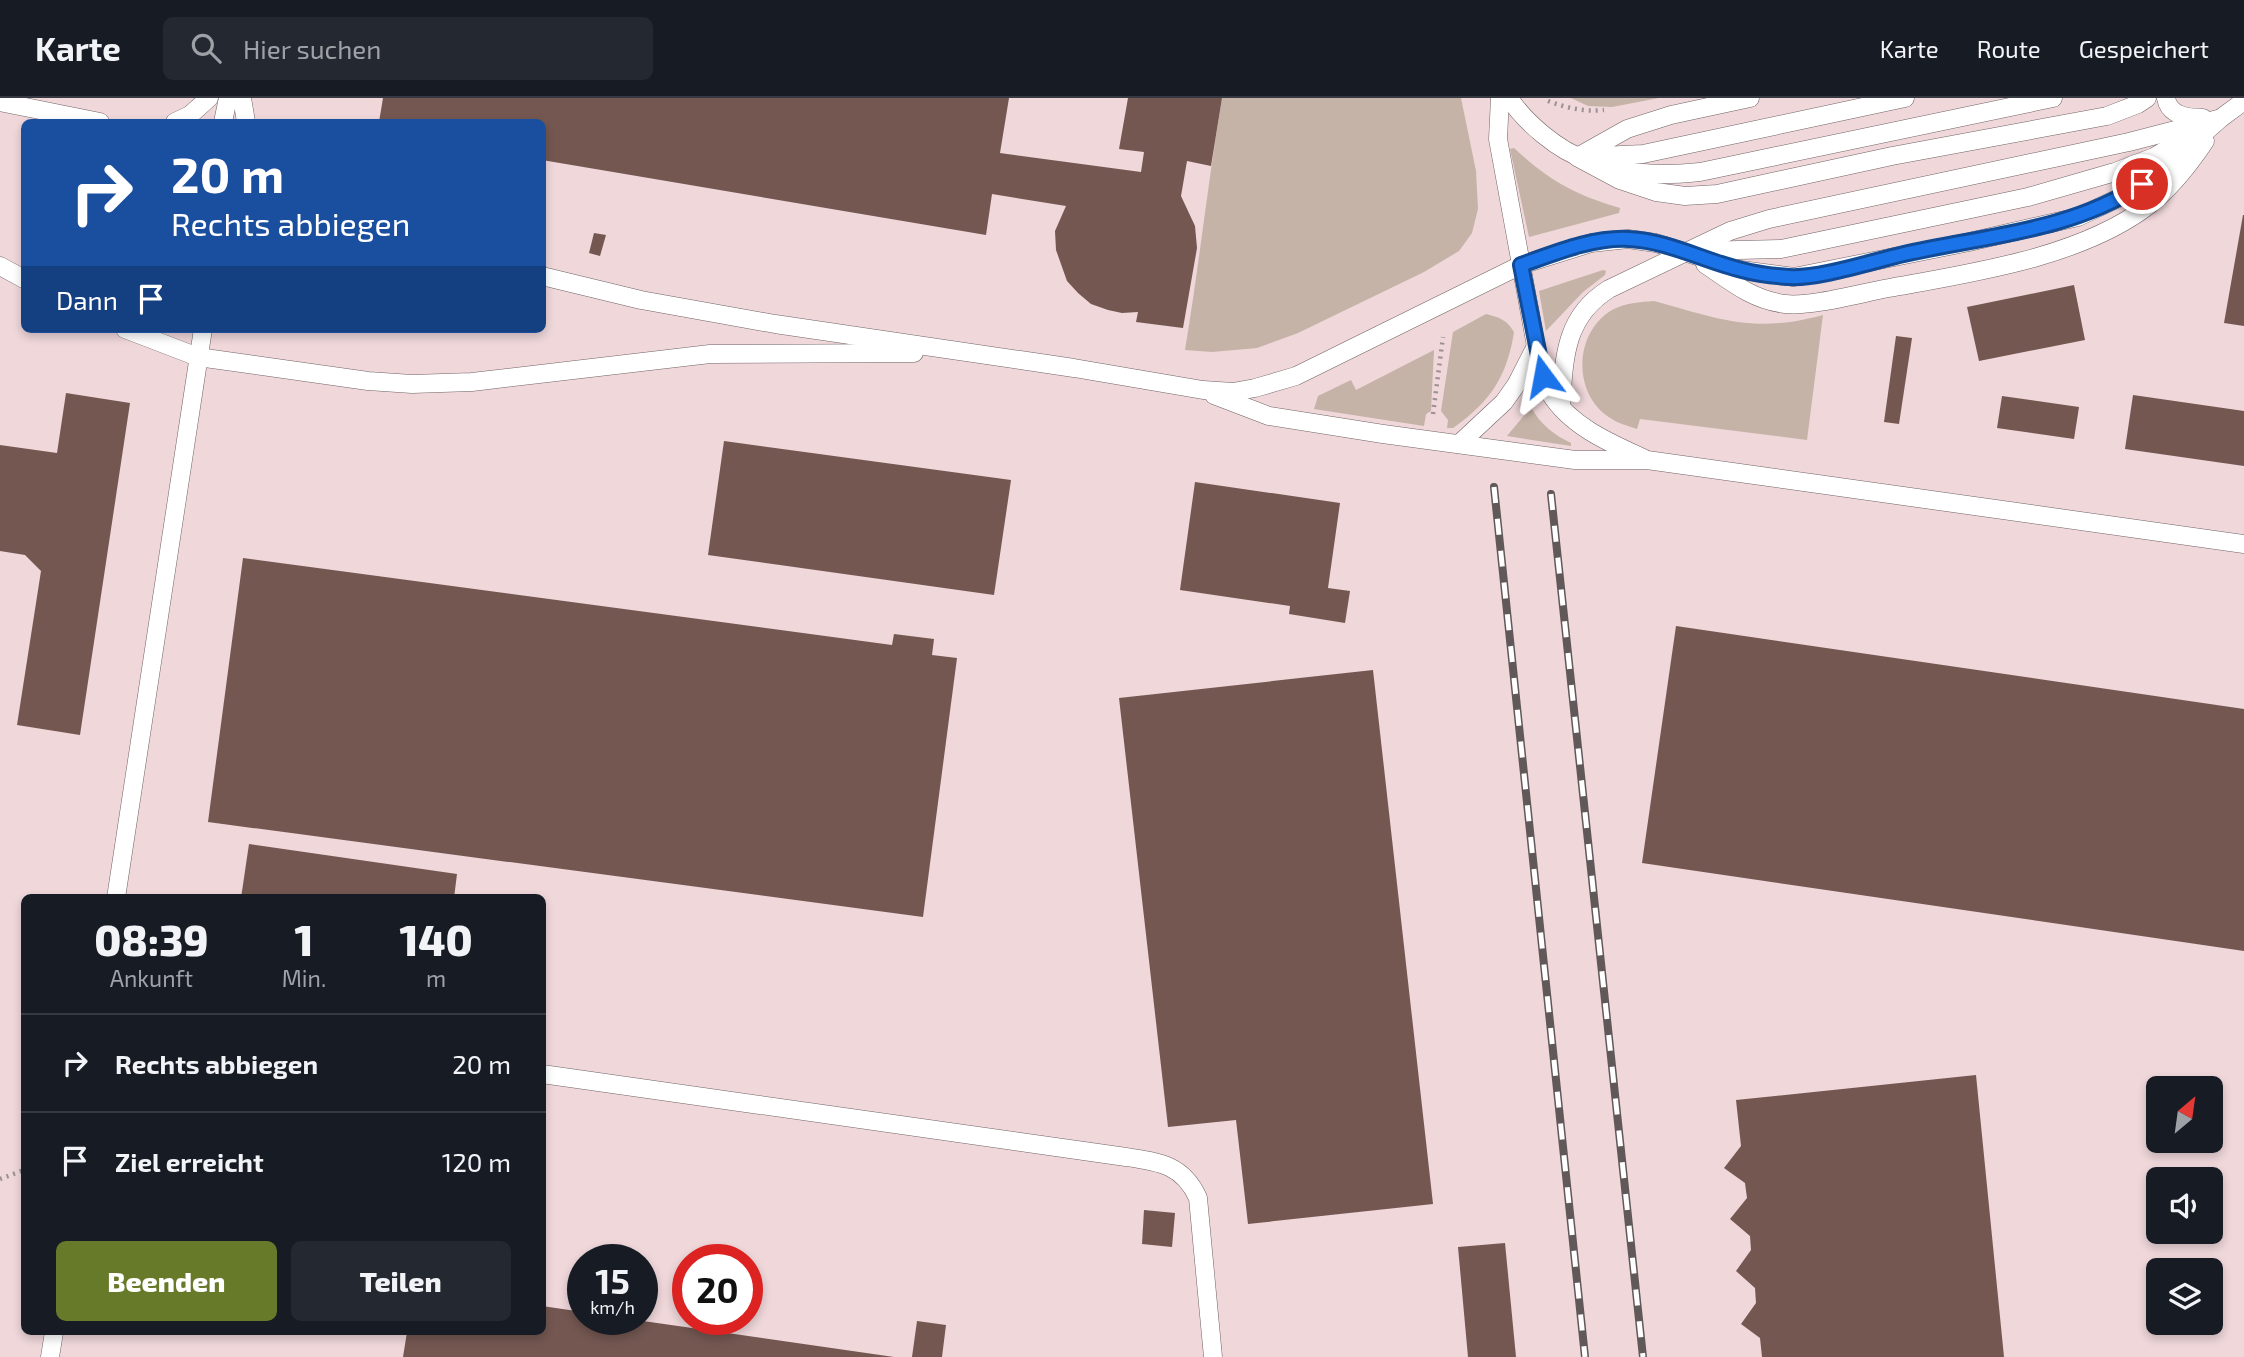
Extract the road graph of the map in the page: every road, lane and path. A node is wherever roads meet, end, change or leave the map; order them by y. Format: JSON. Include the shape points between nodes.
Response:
{"nodes":[{"id":1,"x":209,"y":98,"type":"edge"},
{"id":2,"x":228,"y":98,"type":"edge"},
{"id":3,"x":242,"y":98,"type":"edge"},
{"id":4,"x":1500,"y":98,"type":"edge"},
{"id":5,"x":1509,"y":98,"type":"edge"},
{"id":6,"x":1538,"y":98,"type":"edge"},
{"id":7,"x":1750,"y":98,"type":"edge"},
{"id":8,"x":1905,"y":98,"type":"edge"},
{"id":9,"x":2053,"y":98,"type":"edge"},
{"id":10,"x":2147,"y":98,"type":"edge"},
{"id":11,"x":2166,"y":98,"type":"edge"},
{"id":12,"x":2244,"y":101,"type":"edge"},
{"id":13,"x":0,"y":102,"type":"edge"},
{"id":14,"x":1615,"y":109,"type":"dead end"},
{"id":15,"x":2221,"y":118,"type":"junction"},
{"id":16,"x":85,"y":119,"type":"edge"},
{"id":17,"x":181,"y":119,"type":"edge"},
{"id":18,"x":224,"y":119,"type":"edge"},
{"id":19,"x":246,"y":119,"type":"edge"},
{"id":20,"x":1577,"y":157,"type":"junction"},
{"id":21,"x":1686,"y":251,"type":"junction"},
{"id":22,"x":1521,"y":265,"type":"junction"},
{"id":23,"x":0,"y":266,"type":"edge"},
{"id":24,"x":21,"y":277,"type":"edge"},
{"id":25,"x":546,"y":277,"type":"edge"},
{"id":26,"x":135,"y":333,"type":"edge"},
{"id":27,"x":202,"y":333,"type":"edge"},
{"id":28,"x":1443,"y":337,"type":"dead end"},
{"id":29,"x":1536,"y":346,"type":"junction"},
{"id":30,"x":977,"y":353,"type":"junction"},
{"id":31,"x":198,"y":358,"type":"junction"},
{"id":32,"x":1203,"y":390,"type":"junction"},
{"id":33,"x":1561,"y":407,"type":"junction"},
{"id":34,"x":1432,"y":426,"type":"dead end"},
{"id":35,"x":1458,"y":444,"type":"junction"},
{"id":36,"x":1647,"y":460,"type":"junction"},
{"id":37,"x":2244,"y":544,"type":"edge"},
{"id":38,"x":118,"y":894,"type":"edge"},
{"id":39,"x":546,"y":1075,"type":"edge"},
{"id":40,"x":21,"y":1171,"type":"edge"},
{"id":41,"x":0,"y":1179,"type":"edge"},
{"id":42,"x":54,"y":1335,"type":"edge"},
{"id":43,"x":50,"y":1357,"type":"edge"},
{"id":44,"x":1213,"y":1357,"type":"edge"}],
"edges":[{"from":1,"to":17,"type":"lane"},
{"from":2,"to":18,"type":"lane"},
{"from":3,"to":19,"type":"lane"},
{"from":4,"to":22,"type":"lane","via":[[1499,139]]},
{"from":5,"to":20,"type":"lane","via":[[1536,128]]},
{"from":6,"to":14,"type":"path","via":[[1580,110]]},
{"from":7,"to":20,"type":"lane","via":[[1627,129]]},
{"from":8,"to":20,"type":"lane","via":[[1643,154]]},
{"from":9,"to":20,"type":"lane","via":[[1700,172],[1628,172]]},
{"from":10,"to":20,"type":"lane","via":[[2107,116],[1717,194],[1656,192],[1619,180]]},
{"from":11,"to":15,"type":"lane","via":[[2176,114]]},
{"from":12,"to":15,"type":"lane"},
{"from":13,"to":16,"type":"lane"},
{"from":15,"to":21,"type":"lane","via":[[1769,219]]},
{"from":15,"to":21,"type":"lane","via":[[2154,157],[2028,197],[1781,249]]},
{"from":15,"to":21,"type":"lane","via":[[2160,172],[2078,217],[1794,277],[1741,270]]},
{"from":15,"to":21,"type":"lane","via":[[2187,167],[2138,212],[2087,240],[1982,270],[1787,304],[1756,298]]},
{"from":21,"to":22,"type":"lane","via":[[1628,239],[1591,243]]},
{"from":21,"to":33,"type":"lane","via":[[1609,289],[1582,311],[1567,346]]},
{"from":22,"to":29,"type":"lane"},
{"from":22,"to":32,"type":"lane","via":[[1296,376],[1233,392]]},
{"from":23,"to":24,"type":"lane"},
{"from":25,"to":30,"type":"lane","via":[[775,324]]},
{"from":26,"to":31,"type":"lane"},
{"from":27,"to":31,"type":"lane"},
{"from":28,"to":34,"type":"path"},
{"from":29,"to":33,"type":"lane","via":[[1550,393]]},
{"from":29,"to":35,"type":"lane","via":[[1504,402]]},
{"from":30,"to":31,"type":"lane","via":[[710,354],[472,382],[412,384]]},
{"from":30,"to":32,"type":"lane"},
{"from":31,"to":38,"type":"lane"},
{"from":32,"to":35,"type":"lane","via":[[1269,416]]},
{"from":33,"to":36,"type":"lane","via":[[1606,441]]},
{"from":35,"to":36,"type":"lane","via":[[1575,460]]},
{"from":36,"to":37,"type":"lane"},
{"from":39,"to":44,"type":"lane","via":[[1126,1157],[1175,1169],[1191,1182],[1198,1198]]},
{"from":40,"to":41,"type":"path"},
{"from":42,"to":43,"type":"lane"}]}
